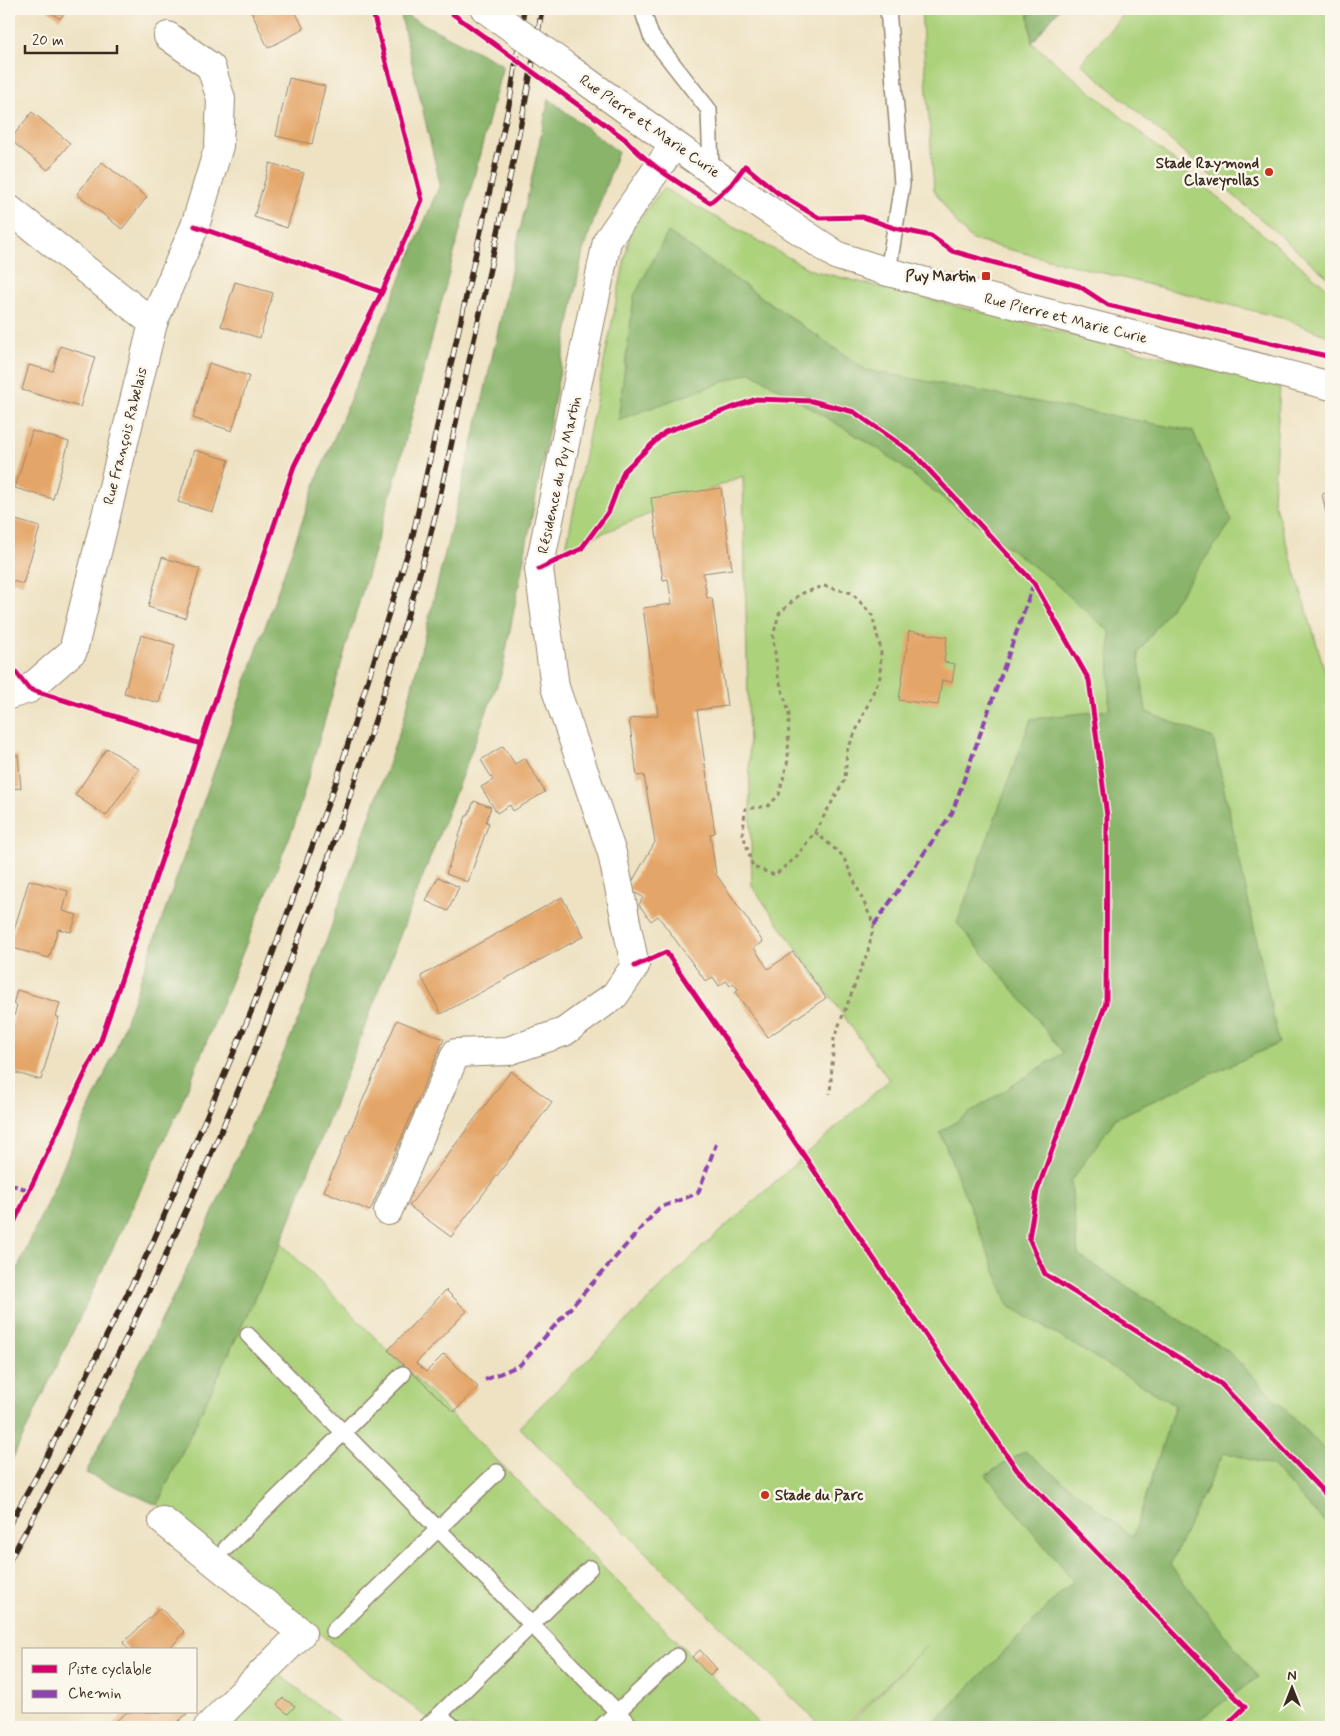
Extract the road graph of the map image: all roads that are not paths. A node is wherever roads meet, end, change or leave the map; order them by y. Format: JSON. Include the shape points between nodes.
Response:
{"nodes":[{"id":1,"x":642,"y":9,"type":"edge"},
{"id":2,"x":888,"y":9,"type":"edge"},
{"id":3,"x":493,"y":14,"type":"edge"},
{"id":4,"x":168,"y":36,"type":"dead end"},
{"id":5,"x":674,"y":145,"type":"junction"},
{"id":6,"x":711,"y":168,"type":"junction"},
{"id":7,"x":9,"y":209,"type":"edge"},
{"id":8,"x":888,"y":272,"type":"junction"},
{"id":9,"x":153,"y":323,"type":"junction"},
{"id":10,"x":1331,"y":386,"type":"edge"},
{"id":11,"x":9,"y":695,"type":"edge"},
{"id":12,"x":388,"y":1211,"type":"dead end"},
{"id":13,"x":248,"y":1335,"type":"dead end"},
{"id":14,"x":403,"y":1374,"type":"dead end"},
{"id":15,"x":343,"y":1432,"type":"junction"},
{"id":16,"x":496,"y":1472,"type":"dead end"},
{"id":17,"x":163,"y":1521,"type":"dead end"},
{"id":18,"x":438,"y":1528,"type":"junction"},
{"id":19,"x":226,"y":1548,"type":"dead end"},
{"id":20,"x":590,"y":1568,"type":"dead end"},
{"id":21,"x":531,"y":1624,"type":"junction"},
{"id":22,"x":333,"y":1631,"type":"dead end"},
{"id":23,"x":677,"y":1656,"type":"dead end"},
{"id":24,"x":618,"y":1712,"type":"junction"},
{"id":25,"x":439,"y":1715,"type":"junction"},
{"id":26,"x":208,"y":1727,"type":"edge"},
{"id":27,"x":426,"y":1727,"type":"edge"},
{"id":28,"x":454,"y":1727,"type":"edge"},
{"id":29,"x":601,"y":1727,"type":"edge"},
{"id":30,"x":632,"y":1727,"type":"edge"}],
"edges":[{"from":1,"to":6,"type":"lane","via":[[651,36],[709,110]]},
{"from":2,"to":8,"type":"lane","via":[[902,184]]},
{"from":3,"to":5,"type":"street","name":"Rue Pierre et Marie Curie","bridge":true},
{"from":4,"to":9,"type":"street","name":"Rue François Rabelais","via":[[212,67],[221,99],[219,146],[195,226]]},
{"from":5,"to":6,"type":"street","name":"Rue Pierre et Marie Curie"},
{"from":5,"to":12,"type":"street","name":"Résidence du Puy Martin","via":[[607,241],[539,569],[555,687],[612,853],[635,966],[615,995],[564,1032],[508,1051],[456,1053]]},
{"from":6,"to":8,"type":"street","name":"Rue Pierre et Marie Curie","via":[[731,185],[838,256]]},
{"from":7,"to":9,"type":"street"},
{"from":8,"to":10,"type":"street","name":"Rue Pierre et Marie Curie"},
{"from":9,"to":11,"type":"street","name":"Rue François Rabelais","via":[[73,652],[29,689]]},
{"from":13,"to":15,"type":"lane"},
{"from":14,"to":15,"type":"lane"},
{"from":15,"to":18,"type":"lane"},
{"from":15,"to":19,"type":"lane"},
{"from":16,"to":18,"type":"lane"},
{"from":17,"to":26,"type":"street","via":[[302,1634]]},
{"from":18,"to":21,"type":"lane"},
{"from":18,"to":22,"type":"lane"},
{"from":20,"to":21,"type":"lane"},
{"from":21,"to":24,"type":"lane"},
{"from":21,"to":25,"type":"lane"},
{"from":23,"to":24,"type":"lane"},
{"from":24,"to":29,"type":"lane"},
{"from":24,"to":30,"type":"lane"},
{"from":25,"to":27,"type":"lane"},
{"from":25,"to":28,"type":"lane"}]}
